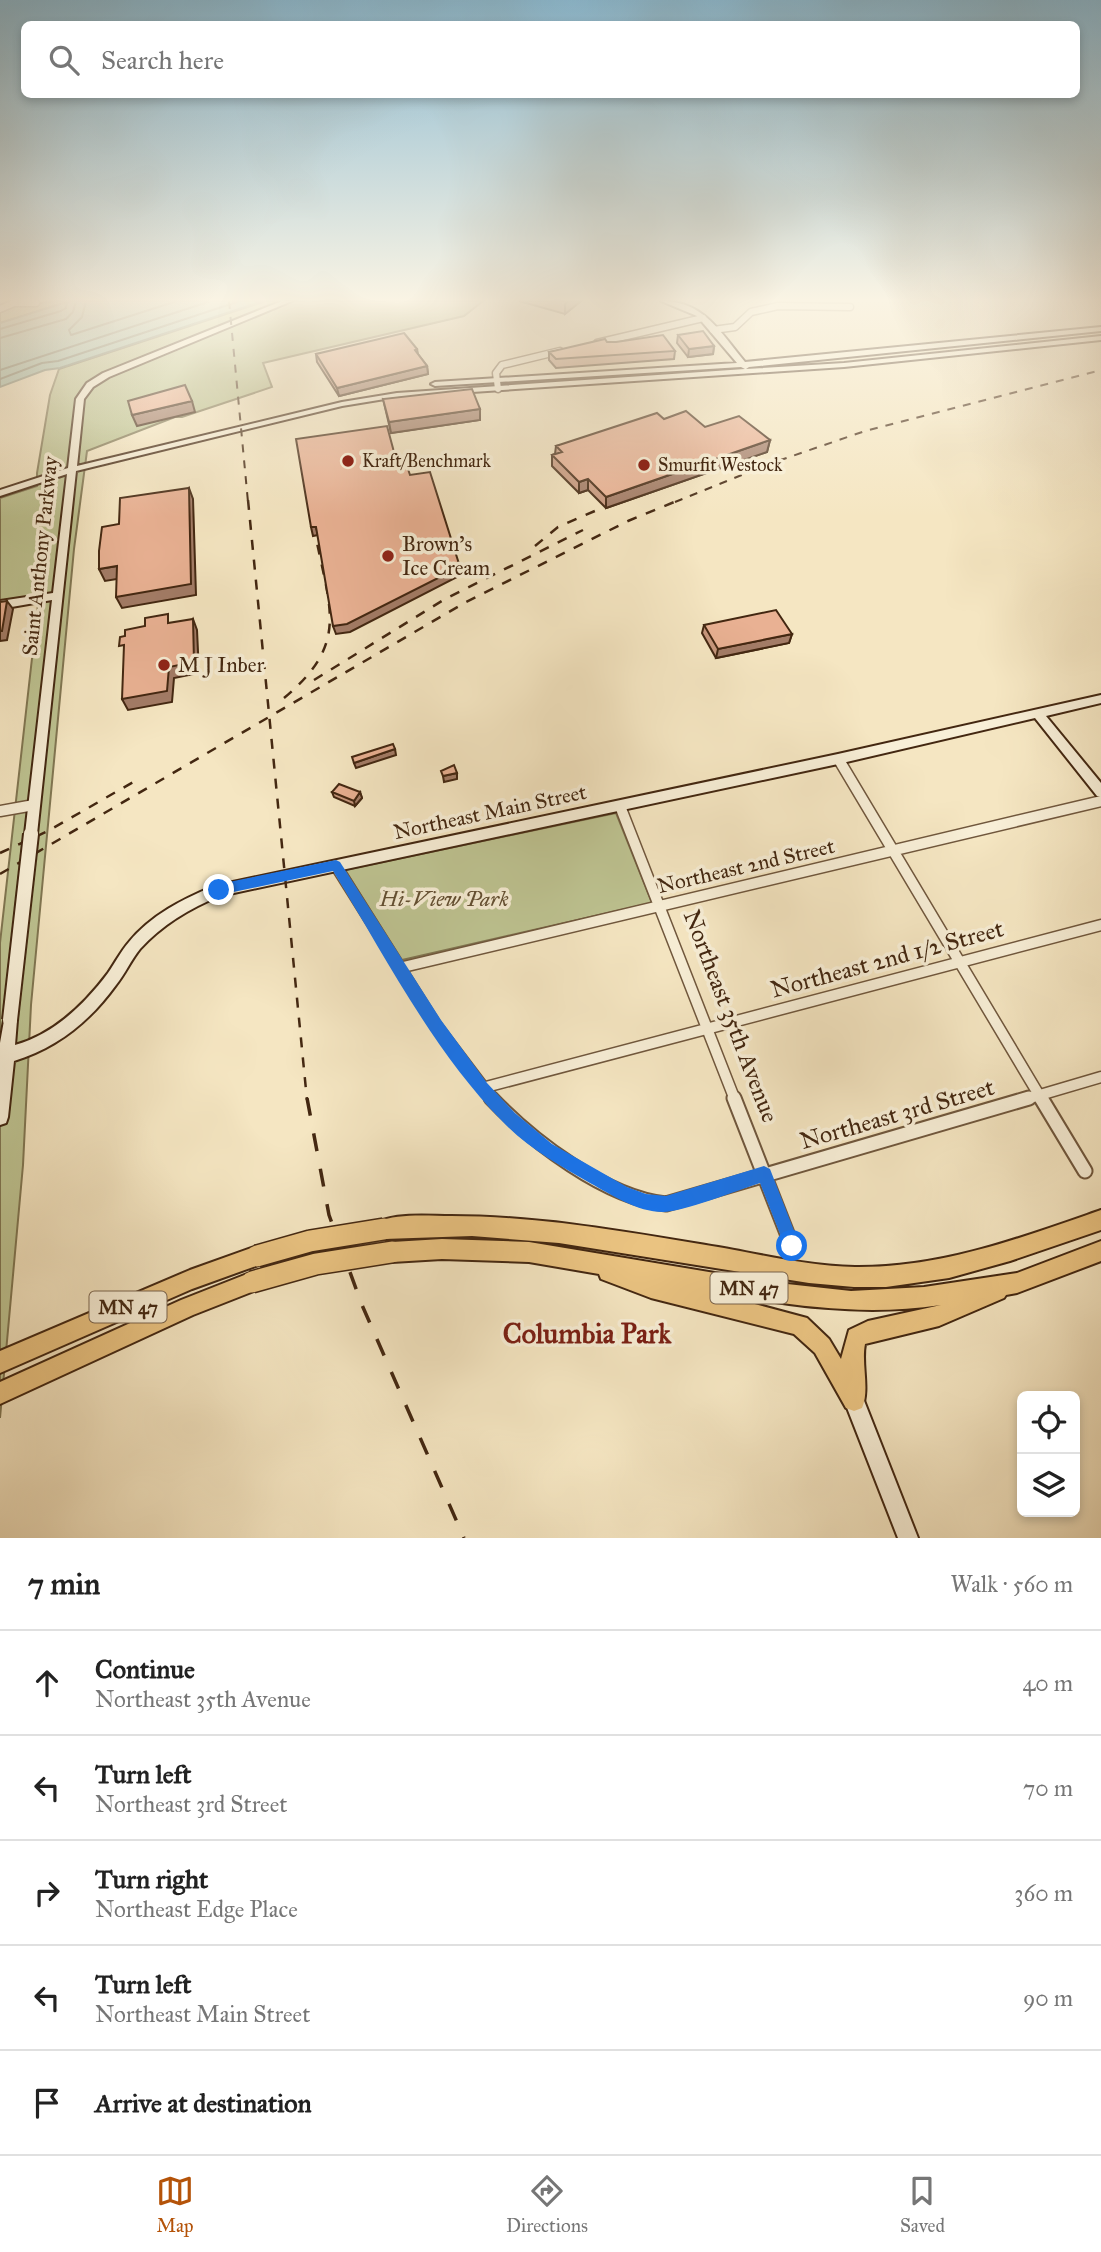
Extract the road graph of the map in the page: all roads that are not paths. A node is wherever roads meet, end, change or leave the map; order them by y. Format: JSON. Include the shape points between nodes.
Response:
{"nodes":[{"id":1,"x":113,"y":373,"type":"edge"},
{"id":2,"x":498,"y":373,"type":"edge"},
{"id":3,"x":606,"y":373,"type":"edge"},
{"id":4,"x":744,"y":373,"type":"edge"},
{"id":5,"x":497,"y":379,"type":"junction"},
{"id":6,"x":498,"y":389,"type":"junction"},
{"id":7,"x":342,"y":404,"type":"junction"},
{"id":8,"x":70,"y":470,"type":"junction"},
{"id":9,"x":0,"y":493,"type":"edge"},
{"id":10,"x":57,"y":596,"type":"junction"},
{"id":11,"x":0,"y":605,"type":"edge"},
{"id":12,"x":1101,"y":699,"type":"edge"},
{"id":13,"x":1039,"y":715,"type":"junction"},
{"id":14,"x":838,"y":759,"type":"junction"},
{"id":15,"x":1101,"y":792,"type":"edge"},
{"id":16,"x":1101,"y":801,"type":"edge"},
{"id":17,"x":34,"y":805,"type":"junction"},
{"id":18,"x":620,"y":806,"type":"junction"},
{"id":19,"x":0,"y":811,"type":"edge"},
{"id":20,"x":893,"y":850,"type":"junction"},
{"id":21,"x":336,"y":866,"type":"junction"},
{"id":22,"x":659,"y":906,"type":"junction"},
{"id":23,"x":1101,"y":925,"type":"edge"},
{"id":24,"x":960,"y":961,"type":"junction"},
{"id":25,"x":399,"y":968,"type":"junction"},
{"id":26,"x":707,"y":1027,"type":"junction"},
{"id":27,"x":7,"y":1055,"type":"junction"},
{"id":28,"x":1101,"y":1077,"type":"edge"},
{"id":29,"x":482,"y":1088,"type":"junction"},
{"id":30,"x":1040,"y":1094,"type":"junction"},
{"id":31,"x":0,"y":1117,"type":"edge"},
{"id":32,"x":1086,"y":1171,"type":"dead end"},
{"id":33,"x":764,"y":1174,"type":"junction"},
{"id":34,"x":1101,"y":1220,"type":"edge"},
{"id":35,"x":792,"y":1246,"type":"dead end"},
{"id":36,"x":1101,"y":1251,"type":"edge"},
{"id":37,"x":577,"y":1261,"type":"junction"},
{"id":38,"x":1017,"y":1283,"type":"junction"},
{"id":39,"x":0,"y":1362,"type":"edge"},
{"id":40,"x":0,"y":1393,"type":"edge"},
{"id":41,"x":854,"y":1400,"type":"junction"},
{"id":42,"x":908,"y":1538,"type":"edge"}],
"edges":[{"from":1,"to":8,"type":"street","name":"Saint Anthony Parkway","via":[[90,385],[78,403]]},
{"from":2,"to":5,"type":"street"},
{"from":3,"to":5,"type":"street"},
{"from":4,"to":6,"type":"street"},
{"from":5,"to":6,"type":"street"},
{"from":5,"to":7,"type":"street","via":[[408,388]]},
{"from":6,"to":7,"type":"street","via":[[428,392]]},
{"from":7,"to":8,"type":"street"},
{"from":8,"to":9,"type":"street"},
{"from":8,"to":10,"type":"street","name":"Saint Anthony Parkway"},
{"from":10,"to":11,"type":"street"},
{"from":10,"to":17,"type":"street","name":"Saint Anthony Parkway"},
{"from":12,"to":13,"type":"street","name":"Northeast Main Street"},
{"from":13,"to":14,"type":"street","name":"Northeast Main Street"},
{"from":13,"to":15,"type":"street"},
{"from":14,"to":18,"type":"street","name":"Northeast Main Street"},
{"from":14,"to":20,"type":"street"},
{"from":16,"to":20,"type":"street","name":"Northeast 2nd Street"},
{"from":17,"to":19,"type":"street"},
{"from":17,"to":27,"type":"street","name":"Saint Anthony Parkway","bridge":true},
{"from":18,"to":21,"type":"street","name":"Northeast Main Street"},
{"from":18,"to":22,"type":"street","name":"Northeast 35th Avenue"},
{"from":20,"to":22,"type":"street","name":"Northeast 2nd Street"},
{"from":20,"to":24,"type":"street"},
{"from":21,"to":25,"type":"street"},
{"from":21,"to":27,"type":"street","name":"Northeast Main Street","via":[[219,890],[180,906],[134,947],[74,1023],[46,1041]]},
{"from":22,"to":25,"type":"street","name":"Northeast 2nd Street"},
{"from":22,"to":26,"type":"street","name":"Northeast 35th Avenue"},
{"from":23,"to":24,"type":"street","name":"Northeast 2nd 1/2 Street"},
{"from":24,"to":26,"type":"street","name":"Northeast 2nd 1/2 Street"},
{"from":24,"to":30,"type":"street"},
{"from":25,"to":29,"type":"street"},
{"from":26,"to":29,"type":"street","name":"Northeast 2nd 1/2 Street"},
{"from":26,"to":33,"type":"street","name":"Northeast 35th Avenue"},
{"from":27,"to":31,"type":"street","name":"Saint Anthony Parkway"},
{"from":28,"to":30,"type":"street","name":"Northeast 3rd Street"},
{"from":29,"to":33,"type":"street","name":"Northeast 3rd Street","via":[[547,1149],[646,1202],[666,1204]]},
{"from":30,"to":32,"type":"street"},
{"from":30,"to":33,"type":"street","name":"Northeast 3rd Street"},
{"from":33,"to":35,"type":"street","name":"Northeast 35th Avenue"},
{"from":34,"to":39,"type":"main road","number":"MN 47","bridge":true,"via":[[946,1269],[853,1277],[483,1225],[384,1229],[310,1241],[257,1256]]},
{"from":36,"to":38,"type":"main road","number":"MN 47"},
{"from":37,"to":38,"type":"main road","number":"MN 47","via":[[851,1301],[924,1297]]},
{"from":37,"to":40,"type":"main road","number":"MN 47","bridge":true,"via":[[529,1252],[442,1249],[316,1264],[215,1295]]},
{"from":37,"to":41,"type":"main road","via":[[651,1288],[800,1325],[822,1346]]},
{"from":38,"to":41,"type":"main road","via":[[939,1316],[856,1337]]},
{"from":41,"to":42,"type":"street"}]}
